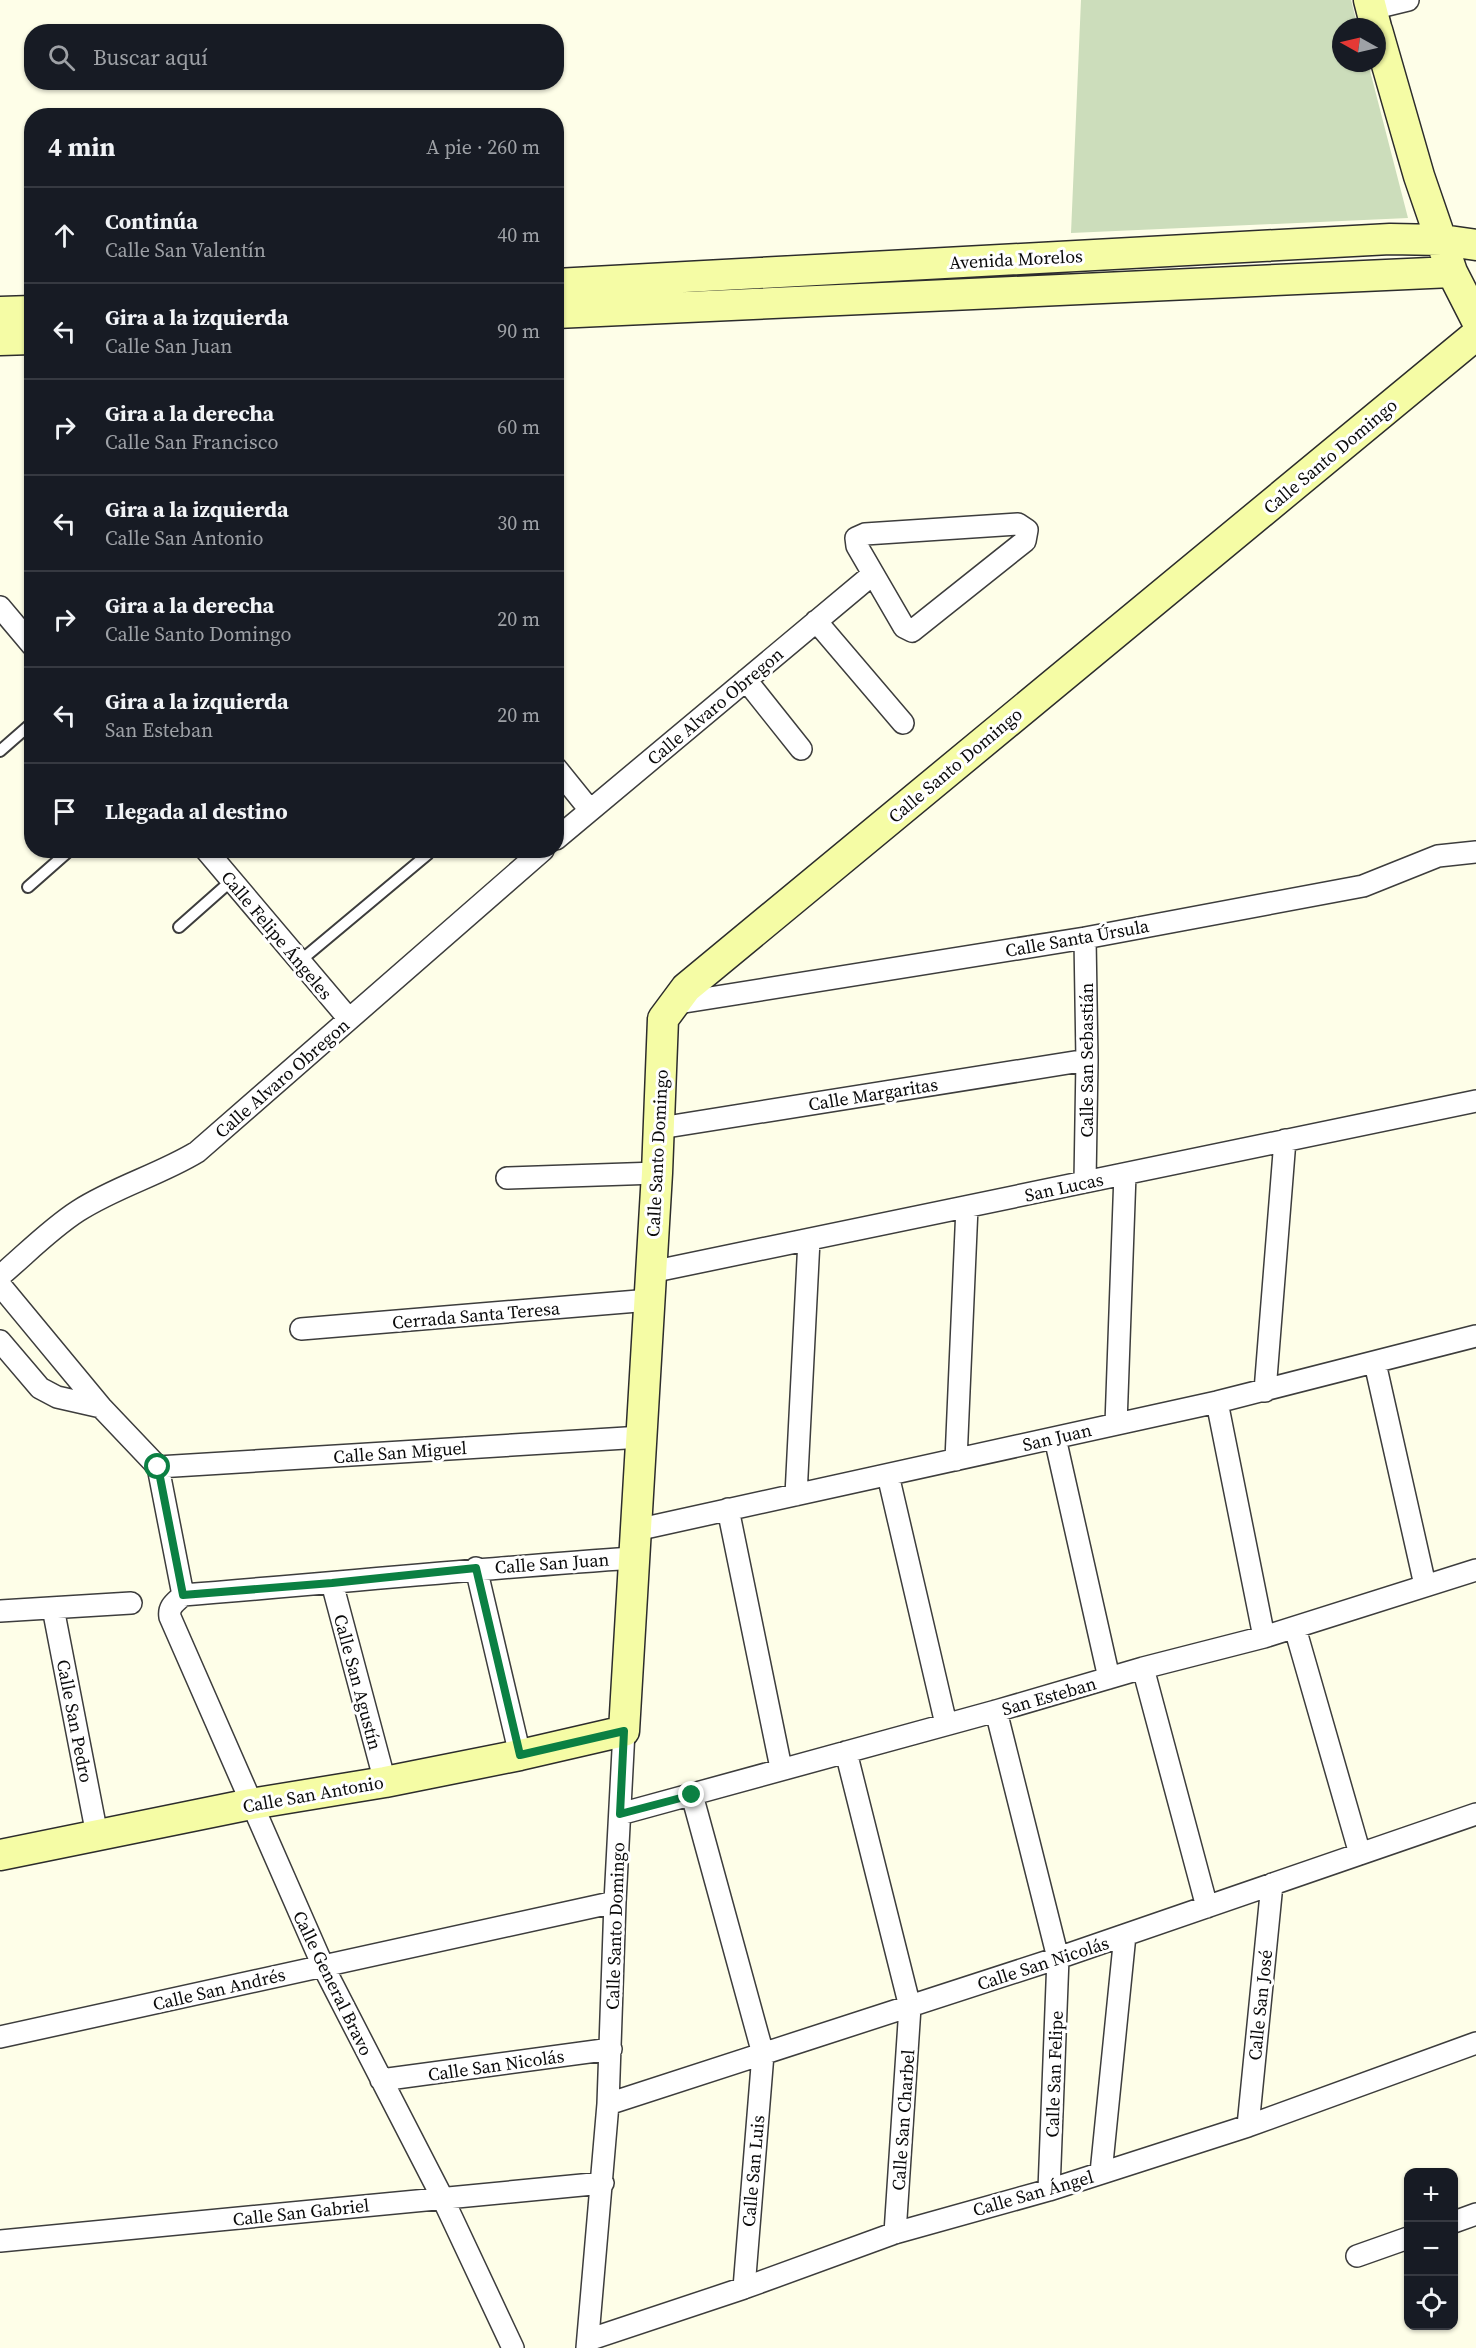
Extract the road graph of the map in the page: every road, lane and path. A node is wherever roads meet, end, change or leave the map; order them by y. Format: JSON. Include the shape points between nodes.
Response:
{"nodes":[{"id":1,"x":1408,"y":0,"type":"edge"},
{"id":2,"x":1373,"y":16,"type":"edge"},
{"id":3,"x":1442,"y":240,"type":"junction"},
{"id":4,"x":1476,"y":245,"type":"edge"},
{"id":5,"x":1071,"y":256,"type":"junction"},
{"id":6,"x":1452,"y":272,"type":"junction"},
{"id":7,"x":564,"y":284,"type":"edge"},
{"id":8,"x":1072,"y":290,"type":"junction"},
{"id":9,"x":24,"y":311,"type":"edge"},
{"id":10,"x":0,"y":312,"type":"edge"},
{"id":11,"x":564,"y":313,"type":"edge"},
{"id":12,"x":1476,"y":319,"type":"edge"},
{"id":13,"x":1476,"y":335,"type":"edge"},
{"id":14,"x":24,"y":339,"type":"edge"},
{"id":15,"x":0,"y":340,"type":"edge"},
{"id":16,"x":873,"y":574,"type":"junction"},
{"id":17,"x":0,"y":607,"type":"edge"},
{"id":18,"x":816,"y":621,"type":"junction"},
{"id":19,"x":24,"y":636,"type":"edge"},
{"id":20,"x":746,"y":680,"type":"junction"},
{"id":21,"x":903,"y":723,"type":"dead end"},
{"id":22,"x":24,"y":730,"type":"edge"},
{"id":23,"x":801,"y":749,"type":"dead end"},
{"id":24,"x":0,"y":751,"type":"edge"},
{"id":25,"x":564,"y":778,"type":"edge"},
{"id":26,"x":590,"y":810,"type":"junction"},
{"id":27,"x":564,"y":832,"type":"edge"},
{"id":28,"x":1476,"y":852,"type":"edge"},
{"id":29,"x":61,"y":858,"type":"edge"},
{"id":30,"x":212,"y":858,"type":"edge"},
{"id":31,"x":423,"y":858,"type":"edge"},
{"id":32,"x":534,"y":858,"type":"edge"},
{"id":33,"x":231,"y":881,"type":"junction"},
{"id":34,"x":28,"y":887,"type":"dead end"},
{"id":35,"x":179,"y":927,"type":"dead end"},
{"id":36,"x":1085,"y":938,"type":"junction"},
{"id":37,"x":300,"y":962,"type":"junction"},
{"id":38,"x":672,"y":1004,"type":"junction"},
{"id":39,"x":349,"y":1019,"type":"junction"},
{"id":40,"x":1087,"y":1060,"type":"junction"},
{"id":41,"x":1476,"y":1101,"type":"edge"},
{"id":42,"x":660,"y":1128,"type":"junction"},
{"id":43,"x":1285,"y":1140,"type":"junction"},
{"id":44,"x":657,"y":1173,"type":"junction"},
{"id":45,"x":1125,"y":1174,"type":"junction"},
{"id":46,"x":507,"y":1178,"type":"dead end"},
{"id":47,"x":1085,"y":1182,"type":"junction"},
{"id":48,"x":968,"y":1207,"type":"junction"},
{"id":49,"x":809,"y":1240,"type":"junction"},
{"id":50,"x":0,"y":1276,"type":"edge"},
{"id":51,"x":0,"y":1286,"type":"edge"},
{"id":52,"x":650,"y":1286,"type":"junction"},
{"id":53,"x":301,"y":1329,"type":"dead end"},
{"id":54,"x":1476,"y":1336,"type":"edge"},
{"id":55,"x":0,"y":1341,"type":"edge"},
{"id":56,"x":1375,"y":1363,"type":"junction"},
{"id":57,"x":1265,"y":1391,"type":"junction"},
{"id":58,"x":1217,"y":1402,"type":"junction"},
{"id":59,"x":101,"y":1407,"type":"junction"},
{"id":60,"x":1116,"y":1424,"type":"junction"},
{"id":61,"x":642,"y":1437,"type":"junction"},
{"id":62,"x":1055,"y":1438,"type":"junction"},
{"id":63,"x":956,"y":1460,"type":"junction"},
{"id":64,"x":158,"y":1467,"type":"junction"},
{"id":65,"x":888,"y":1475,"type":"junction"},
{"id":66,"x":796,"y":1495,"type":"junction"},
{"id":67,"x":728,"y":1509,"type":"junction"},
{"id":68,"x":635,"y":1544,"type":"junction"},
{"id":69,"x":476,"y":1568,"type":"junction"},
{"id":70,"x":1476,"y":1570,"type":"edge"},
{"id":71,"x":332,"y":1583,"type":"junction"},
{"id":72,"x":1425,"y":1585,"type":"junction"},
{"id":73,"x":183,"y":1595,"type":"junction"},
{"id":74,"x":131,"y":1603,"type":"dead end"},
{"id":75,"x":53,"y":1608,"type":"junction"},
{"id":76,"x":0,"y":1611,"type":"edge"},
{"id":77,"x":1295,"y":1628,"type":"junction"},
{"id":78,"x":1264,"y":1637,"type":"junction"},
{"id":79,"x":1143,"y":1668,"type":"junction"},
{"id":80,"x":1109,"y":1678,"type":"junction"},
{"id":81,"x":996,"y":1711,"type":"junction"},
{"id":82,"x":946,"y":1724,"type":"junction"},
{"id":83,"x":624,"y":1731,"type":"junction"},
{"id":84,"x":846,"y":1752,"type":"junction"},
{"id":85,"x":520,"y":1755,"type":"junction"},
{"id":86,"x":781,"y":1768,"type":"junction"},
{"id":87,"x":385,"y":1782,"type":"junction"},
{"id":88,"x":692,"y":1795,"type":"junction"},
{"id":89,"x":250,"y":1804,"type":"junction"},
{"id":90,"x":620,"y":1814,"type":"junction"},
{"id":91,"x":1476,"y":1814,"type":"edge"},
{"id":92,"x":97,"y":1834,"type":"junction"},
{"id":93,"x":1360,"y":1854,"type":"junction"},
{"id":94,"x":0,"y":1855,"type":"edge"},
{"id":95,"x":1272,"y":1884,"type":"junction"},
{"id":96,"x":615,"y":1902,"type":"junction"},
{"id":97,"x":1207,"y":1907,"type":"junction"},
{"id":98,"x":1125,"y":1935,"type":"junction"},
{"id":99,"x":1058,"y":1958,"type":"junction"},
{"id":100,"x":323,"y":1966,"type":"junction"},
{"id":101,"x":910,"y":2007,"type":"junction"},
{"id":102,"x":0,"y":2037,"type":"edge"},
{"id":103,"x":1476,"y":2043,"type":"edge"},
{"id":104,"x":611,"y":2049,"type":"junction"},
{"id":105,"x":762,"y":2054,"type":"junction"},
{"id":106,"x":381,"y":2080,"type":"junction"},
{"id":107,"x":608,"y":2103,"type":"junction"},
{"id":108,"x":1248,"y":2126,"type":"junction"},
{"id":109,"x":1101,"y":2174,"type":"junction"},
{"id":110,"x":603,"y":2183,"type":"junction"},
{"id":111,"x":1049,"y":2190,"type":"junction"},
{"id":112,"x":443,"y":2199,"type":"junction"},
{"id":113,"x":1476,"y":2214,"type":"edge"},
{"id":114,"x":1458,"y":2221,"type":"edge"},
{"id":115,"x":895,"y":2233,"type":"junction"},
{"id":116,"x":1404,"y":2239,"type":"edge"},
{"id":117,"x":0,"y":2241,"type":"edge"},
{"id":118,"x":1357,"y":2256,"type":"dead end"},
{"id":119,"x":744,"y":2288,"type":"junction"},
{"id":120,"x":588,"y":2344,"type":"edge"},
{"id":121,"x":513,"y":2348,"type":"edge"}],
"edges":[{"from":1,"to":2,"type":"street"},
{"from":2,"to":3,"type":"main road","via":[[1419,176]]},
{"from":3,"to":4,"type":"main road","name":"Avenida Morelos"},
{"from":3,"to":5,"type":"main road","name":"Avenida Morelos","via":[[1390,239]]},
{"from":3,"to":6,"type":"main road"},
{"from":5,"to":7,"type":"main road","name":"Avenida Morelos"},
{"from":5,"to":8,"type":"street"},
{"from":6,"to":8,"type":"main road","name":"Avenida Morelos"},
{"from":6,"to":12,"type":"main road"},
{"from":8,"to":11,"type":"main road","name":"Avenida Morelos"},
{"from":9,"to":10,"type":"main road"},
{"from":13,"to":38,"type":"main road","name":"Calle Santo Domingo","via":[[686,988]]},
{"from":14,"to":15,"type":"main road"},
{"from":16,"to":16,"type":"street","via":[[904,627],[912,631],[1025,541],[1027,530],[1018,524],[865,534],[856,538],[857,546]]},
{"from":16,"to":18,"type":"street","name":"Calle Alvaro Obregon"},
{"from":17,"to":19,"type":"street"},
{"from":18,"to":20,"type":"street","name":"Calle Alvaro Obregon"},
{"from":18,"to":21,"type":"street"},
{"from":20,"to":23,"type":"street"},
{"from":20,"to":26,"type":"street","name":"Calle Alvaro Obregon"},
{"from":22,"to":24,"type":"lane"},
{"from":25,"to":26,"type":"street"},
{"from":26,"to":27,"type":"street","name":"Calle Alvaro Obregon"},
{"from":28,"to":36,"type":"street","name":"Calle Santa Úrsula","via":[[1438,856],[1363,886]]},
{"from":29,"to":34,"type":"lane"},
{"from":30,"to":33,"type":"street","name":"Calle Felipe Ángeles"},
{"from":31,"to":37,"type":"lane"},
{"from":32,"to":39,"type":"street","name":"Calle Alvaro Obregon"},
{"from":33,"to":35,"type":"lane"},
{"from":33,"to":37,"type":"street","name":"Calle Felipe Ángeles"},
{"from":36,"to":38,"type":"street","name":"Calle Santa Úrsula"},
{"from":36,"to":40,"type":"street","name":"Calle San Sebastián"},
{"from":37,"to":39,"type":"street","name":"Calle Felipe Ángeles"},
{"from":38,"to":42,"type":"main road","name":"Calle Santo Domingo","via":[[663,1019]]},
{"from":39,"to":50,"type":"street","name":"Calle Alvaro Obregon","via":[[197,1152],[76,1212]]},
{"from":40,"to":42,"type":"street","name":"Calle Margaritas"},
{"from":40,"to":47,"type":"street","name":"Calle San Sebastián"},
{"from":41,"to":43,"type":"street","name":"San Lucas"},
{"from":42,"to":44,"type":"main road","name":"Calle Santo Domingo"},
{"from":43,"to":45,"type":"street","name":"San Lucas"},
{"from":43,"to":57,"type":"street"},
{"from":44,"to":46,"type":"street"},
{"from":44,"to":52,"type":"main road","name":"Calle Santo Domingo"},
{"from":45,"to":47,"type":"street","name":"San Lucas"},
{"from":45,"to":60,"type":"street"},
{"from":47,"to":48,"type":"street","name":"San Lucas"},
{"from":48,"to":49,"type":"street","name":"San Lucas"},
{"from":48,"to":63,"type":"street"},
{"from":49,"to":52,"type":"street","name":"San Lucas"},
{"from":49,"to":66,"type":"street"},
{"from":51,"to":59,"type":"street"},
{"from":52,"to":53,"type":"street","name":"Cerrada Santa Teresa"},
{"from":52,"to":61,"type":"main road","name":"Calle Santo Domingo"},
{"from":54,"to":56,"type":"street","name":"San Juan"},
{"from":55,"to":59,"type":"street","via":[[40,1388],[57,1397]]},
{"from":56,"to":57,"type":"street","name":"San Juan"},
{"from":56,"to":72,"type":"street"},
{"from":57,"to":58,"type":"street","name":"San Juan"},
{"from":58,"to":60,"type":"street","name":"San Juan"},
{"from":58,"to":78,"type":"street"},
{"from":59,"to":64,"type":"street"},
{"from":60,"to":62,"type":"street","name":"San Juan"},
{"from":61,"to":64,"type":"street","name":"Calle San Miguel"},
{"from":61,"to":68,"type":"main road","name":"Calle Santo Domingo"},
{"from":62,"to":63,"type":"street","name":"San Juan"},
{"from":62,"to":80,"type":"street"},
{"from":63,"to":65,"type":"street","name":"San Juan"},
{"from":64,"to":73,"type":"street"},
{"from":65,"to":66,"type":"street","name":"San Juan"},
{"from":65,"to":82,"type":"street"},
{"from":66,"to":67,"type":"street","name":"San Juan"},
{"from":67,"to":68,"type":"street","name":"San Juan"},
{"from":67,"to":86,"type":"street"},
{"from":68,"to":69,"type":"street","name":"Calle San Juan"},
{"from":68,"to":83,"type":"main road","name":"Calle Santo Domingo"},
{"from":69,"to":71,"type":"street","name":"Calle San Juan"},
{"from":69,"to":85,"type":"street"},
{"from":70,"to":72,"type":"street","name":"San Esteban"},
{"from":71,"to":73,"type":"street","name":"Calle San Juan"},
{"from":71,"to":87,"type":"street","name":"Calle San Agustín"},
{"from":72,"to":77,"type":"street","name":"San Esteban"},
{"from":73,"to":89,"type":"street","name":"Calle General Bravo","via":[[169,1611]]},
{"from":74,"to":75,"type":"street"},
{"from":75,"to":76,"type":"street"},
{"from":75,"to":92,"type":"street","name":"Calle San Pedro"},
{"from":77,"to":78,"type":"street","name":"San Esteban"},
{"from":77,"to":93,"type":"street"},
{"from":78,"to":79,"type":"street","name":"San Esteban"},
{"from":79,"to":80,"type":"street","name":"San Esteban"},
{"from":79,"to":97,"type":"street"},
{"from":80,"to":81,"type":"street","name":"San Esteban"},
{"from":81,"to":82,"type":"street","name":"San Esteban"},
{"from":81,"to":99,"type":"street","name":"Calle San Felipe"},
{"from":82,"to":84,"type":"street","name":"San Esteban"},
{"from":83,"to":85,"type":"main road","name":"Calle San Antonio"},
{"from":83,"to":90,"type":"street","name":"Calle Santo Domingo"},
{"from":84,"to":86,"type":"street","name":"San Esteban"},
{"from":84,"to":101,"type":"street","name":"Calle San Charbel"},
{"from":85,"to":87,"type":"main road","name":"Calle San Antonio"},
{"from":86,"to":88,"type":"street","name":"San Esteban"},
{"from":87,"to":89,"type":"main road","name":"Calle San Antonio"},
{"from":88,"to":90,"type":"street","name":"San Esteban"},
{"from":88,"to":105,"type":"street","name":"Calle San Luis"},
{"from":89,"to":92,"type":"main road","name":"Calle San Antonio"},
{"from":89,"to":100,"type":"street","name":"Calle General Bravo"},
{"from":90,"to":96,"type":"street","name":"Calle Santo Domingo"},
{"from":91,"to":93,"type":"street","name":"Calle San Nicolás"},
{"from":92,"to":94,"type":"main road","name":"Calle San Antonio"},
{"from":93,"to":95,"type":"street","name":"Calle San Nicolás"},
{"from":95,"to":97,"type":"street","name":"Calle San Nicolás"},
{"from":95,"to":108,"type":"street","name":"Calle San José"},
{"from":96,"to":100,"type":"street","name":"Calle San Andrés"},
{"from":96,"to":104,"type":"street","name":"Calle Santo Domingo"},
{"from":97,"to":98,"type":"street","name":"Calle San Nicolás"},
{"from":98,"to":99,"type":"street","name":"Calle San Nicolás"},
{"from":98,"to":109,"type":"street"},
{"from":99,"to":101,"type":"street","name":"Calle San Nicolás"},
{"from":99,"to":111,"type":"street","name":"Calle San Felipe"},
{"from":100,"to":102,"type":"street","name":"Calle San Andrés"},
{"from":100,"to":106,"type":"street","name":"Calle General Bravo"},
{"from":101,"to":105,"type":"street","name":"Calle San Nicolás"},
{"from":101,"to":115,"type":"street","name":"Calle San Charbel"},
{"from":103,"to":108,"type":"street","name":"Calle San Ángel"},
{"from":104,"to":106,"type":"street","name":"Calle San Nicolás"},
{"from":104,"to":107,"type":"street","name":"Calle Santo Domingo"},
{"from":105,"to":107,"type":"street","name":"Calle San Nicolás"},
{"from":105,"to":119,"type":"street","name":"Calle San Luis"},
{"from":106,"to":112,"type":"street","name":"Calle General Bravo"},
{"from":107,"to":110,"type":"street","name":"Calle Santo Domingo"},
{"from":108,"to":109,"type":"street","name":"Calle San Ángel"},
{"from":109,"to":111,"type":"street","name":"Calle San Ángel"},
{"from":110,"to":112,"type":"street","name":"Calle San Gabriel"},
{"from":110,"to":120,"type":"street","name":"Calle Santo Domingo"},
{"from":111,"to":115,"type":"street","name":"Calle San Ángel"},
{"from":112,"to":117,"type":"street","name":"Calle San Gabriel"},
{"from":112,"to":121,"type":"street","name":"Calle General Bravo"},
{"from":113,"to":114,"type":"street"},
{"from":115,"to":119,"type":"street","name":"Calle San Ángel"},
{"from":116,"to":118,"type":"street"},
{"from":119,"to":120,"type":"street","name":"Calle San Ángel"}]}
